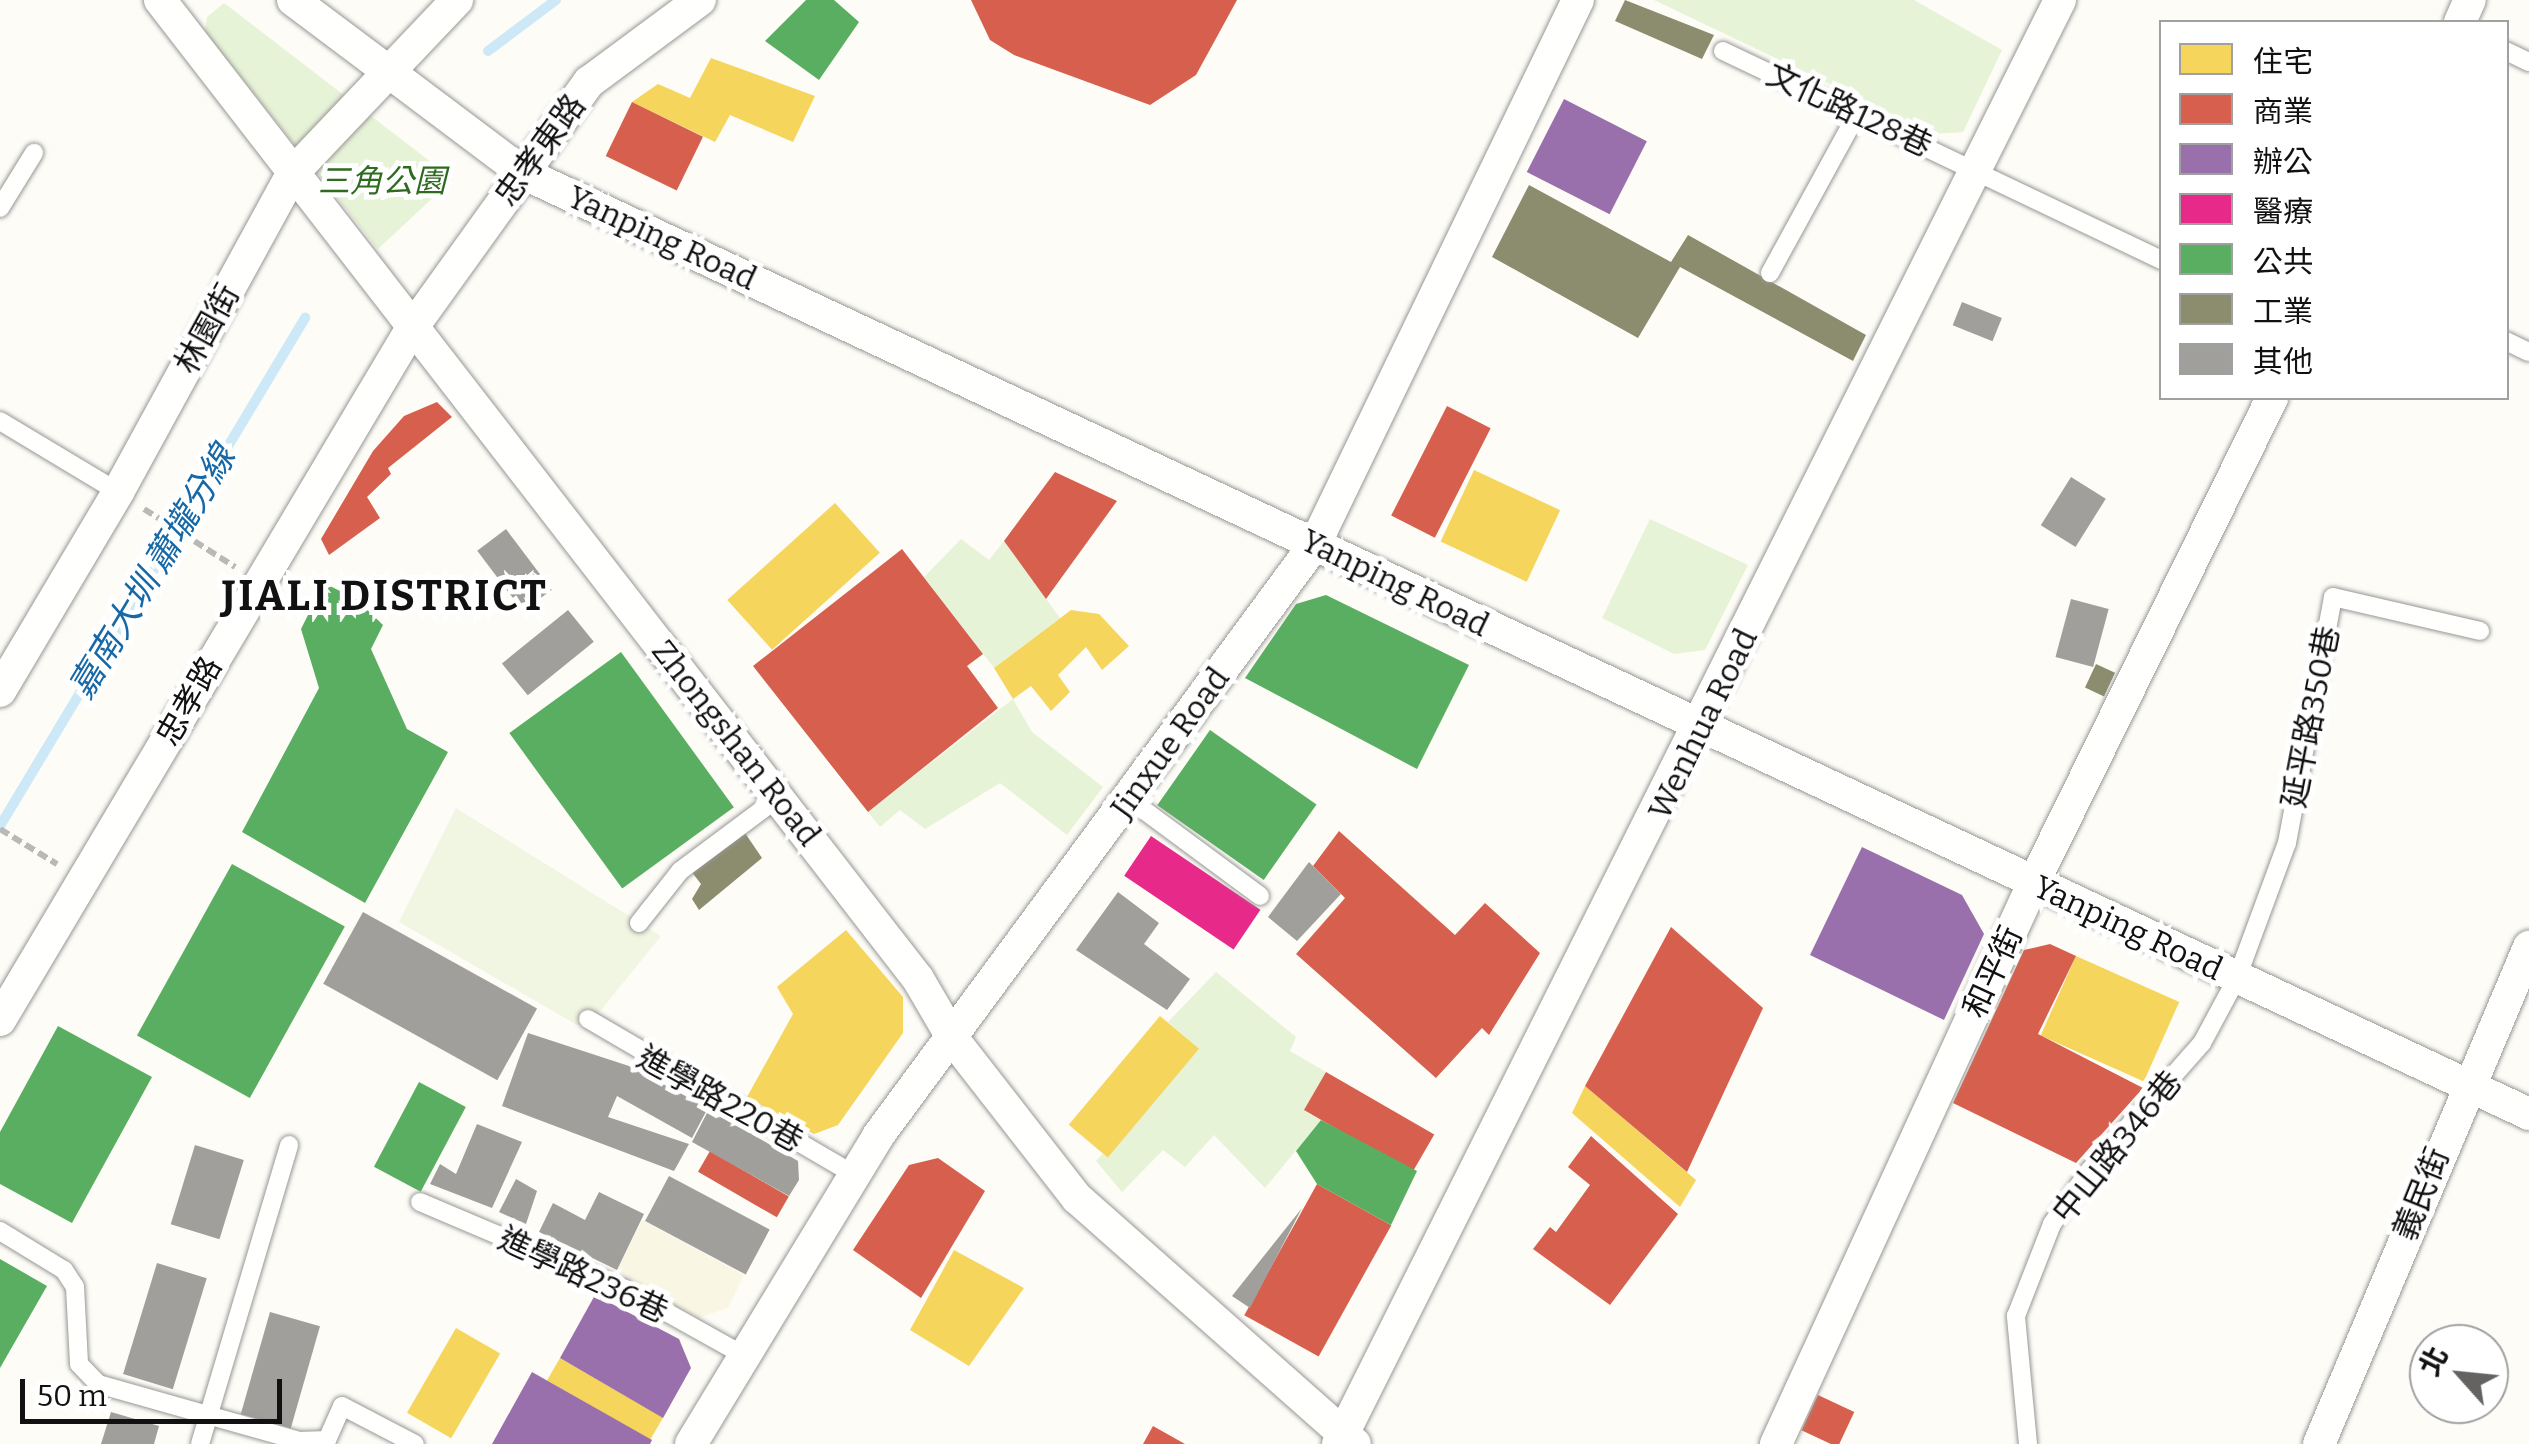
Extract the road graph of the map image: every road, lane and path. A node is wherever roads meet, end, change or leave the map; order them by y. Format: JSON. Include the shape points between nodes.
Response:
{"nodes":[{"id":1,"x":160,"y":0,"type":"edge"},
{"id":2,"x":293,"y":0,"type":"edge"},
{"id":3,"x":457,"y":0,"type":"edge"},
{"id":4,"x":700,"y":0,"type":"edge"},
{"id":5,"x":1578,"y":0,"type":"edge"},
{"id":6,"x":2060,"y":0,"type":"edge"},
{"id":7,"x":1724,"y":51,"type":"dead end"},
{"id":8,"x":385,"y":71,"type":"junction"},
{"id":9,"x":1857,"y":114,"type":"junction"},
{"id":10,"x":34,"y":153,"type":"dead end"},
{"id":11,"x":1974,"y":168,"type":"junction"},
{"id":12,"x":523,"y":173,"type":"junction"},
{"id":13,"x":292,"y":174,"type":"junction"},
{"id":14,"x":0,"y":208,"type":"edge"},
{"id":15,"x":2159,"y":259,"type":"edge"},
{"id":16,"x":1770,"y":273,"type":"dead end"},
{"id":17,"x":410,"y":331,"type":"junction"},
{"id":18,"x":2271,"y":400,"type":"edge"},
{"id":19,"x":0,"y":421,"type":"edge"},
{"id":20,"x":127,"y":498,"type":"junction"},
{"id":21,"x":1315,"y":544,"type":"junction"},
{"id":22,"x":234,"y":567,"type":"dead end"},
{"id":23,"x":2480,"y":632,"type":"dead end"},
{"id":24,"x":0,"y":691,"type":"edge"},
{"id":25,"x":1700,"y":730,"type":"junction"},
{"id":26,"x":778,"y":798,"type":"junction"},
{"id":27,"x":1129,"y":799,"type":"junction"},
{"id":28,"x":0,"y":830,"type":"edge"},
{"id":29,"x":58,"y":865,"type":"dead end"},
{"id":30,"x":2034,"y":884,"type":"junction"},
{"id":31,"x":1260,"y":896,"type":"dead end"},
{"id":32,"x":639,"y":922,"type":"dead end"},
{"id":33,"x":2529,"y":946,"type":"edge"},
{"id":34,"x":2237,"y":978,"type":"junction"},
{"id":35,"x":588,"y":1019,"type":"dead end"},
{"id":36,"x":0,"y":1020,"type":"edge"},
{"id":37,"x":953,"y":1039,"type":"junction"},
{"id":38,"x":2466,"y":1084,"type":"junction"},
{"id":39,"x":2529,"y":1114,"type":"edge"},
{"id":40,"x":289,"y":1145,"type":"dead end"},
{"id":41,"x":855,"y":1175,"type":"junction"},
{"id":42,"x":420,"y":1202,"type":"dead end"},
{"id":43,"x":0,"y":1231,"type":"edge"},
{"id":44,"x":743,"y":1355,"type":"junction"},
{"id":45,"x":208,"y":1414,"type":"junction"},
{"id":46,"x":1346,"y":1441,"type":"edge"},
{"id":47,"x":200,"y":1444,"type":"edge"},
{"id":48,"x":416,"y":1444,"type":"edge"},
{"id":49,"x":691,"y":1444,"type":"edge"},
{"id":50,"x":1776,"y":1444,"type":"edge"},
{"id":51,"x":2028,"y":1444,"type":"edge"},
{"id":52,"x":2320,"y":1444,"type":"edge"}],
"edges":[{"from":1,"to":13,"type":"street","name":"Zhongshan Road"},
{"from":2,"to":8,"type":"street","name":"Yanping Road"},
{"from":3,"to":8,"type":"street","name":"林園街"},
{"from":4,"to":12,"type":"street","name":"忠孝東路","via":[[589,82]]},
{"from":5,"to":21,"type":"street","name":"Jinxue Road"},
{"from":6,"to":11,"type":"street","name":"Wenhua Road"},
{"from":7,"to":9,"type":"lane","name":"文化路128巷"},
{"from":8,"to":12,"type":"street","name":"Yanping Road"},
{"from":8,"to":13,"type":"street","name":"林園街"},
{"from":9,"to":11,"type":"lane","name":"文化路128巷"},
{"from":9,"to":16,"type":"lane"},
{"from":10,"to":14,"type":"lane"},
{"from":11,"to":15,"type":"lane","name":"文化路128巷"},
{"from":11,"to":25,"type":"street","name":"Wenhua Road"},
{"from":12,"to":17,"type":"street","name":"忠孝東路"},
{"from":12,"to":21,"type":"street","name":"Yanping Road"},
{"from":13,"to":17,"type":"street","name":"Zhongshan Road"},
{"from":13,"to":20,"type":"street","name":"林園街"},
{"from":17,"to":26,"type":"street","name":"Zhongshan Road"},
{"from":17,"to":36,"type":"street","name":"忠孝路"},
{"from":18,"to":30,"type":"street","name":"和平街"},
{"from":19,"to":20,"type":"lane"},
{"from":20,"to":22,"type":"path"},
{"from":20,"to":24,"type":"street","name":"林園街"},
{"from":21,"to":25,"type":"street","name":"Yanping Road"},
{"from":21,"to":27,"type":"street","name":"Jinxue Road"},
{"from":23,"to":34,"type":"lane","name":"延平路350巷","via":[[2334,596],[2287,843]]},
{"from":25,"to":30,"type":"street","name":"Yanping Road"},
{"from":25,"to":46,"type":"street","name":"Wenhua Road"},
{"from":26,"to":32,"type":"lane","via":[[680,871]]},
{"from":26,"to":37,"type":"street","name":"Zhongshan Road","via":[[918,978]]},
{"from":27,"to":31,"type":"lane"},
{"from":27,"to":37,"type":"street","name":"Jinxue Road"},
{"from":28,"to":29,"type":"path"},
{"from":30,"to":34,"type":"street","name":"Yanping Road"},
{"from":30,"to":50,"type":"street","name":"和平街"},
{"from":33,"to":38,"type":"street","name":"義民街"},
{"from":34,"to":38,"type":"street","name":"Yanping Road"},
{"from":34,"to":51,"type":"lane","name":"中山路346巷","via":[[2202,1043],[2090,1170],[2052,1224],[2016,1316]]},
{"from":35,"to":41,"type":"lane","name":"進學路220巷"},
{"from":37,"to":41,"type":"street","name":"Jinxue Road"},
{"from":37,"to":46,"type":"street","name":"Zhongshan Road","via":[[1077,1198]]},
{"from":38,"to":39,"type":"street","name":"Yanping Road"},
{"from":38,"to":52,"type":"street","name":"義民街"},
{"from":40,"to":45,"type":"lane"},
{"from":41,"to":44,"type":"street","name":"Jinxue Road"},
{"from":42,"to":44,"type":"lane","name":"進學路236巷","via":[[625,1288]]},
{"from":43,"to":45,"type":"lane","via":[[64,1270],[75,1287],[84,1376]]},
{"from":44,"to":49,"type":"street","name":"Jinxue Road"},
{"from":45,"to":47,"type":"lane"},
{"from":45,"to":48,"type":"lane","via":[[298,1441],[327,1440],[342,1406]]}]}
